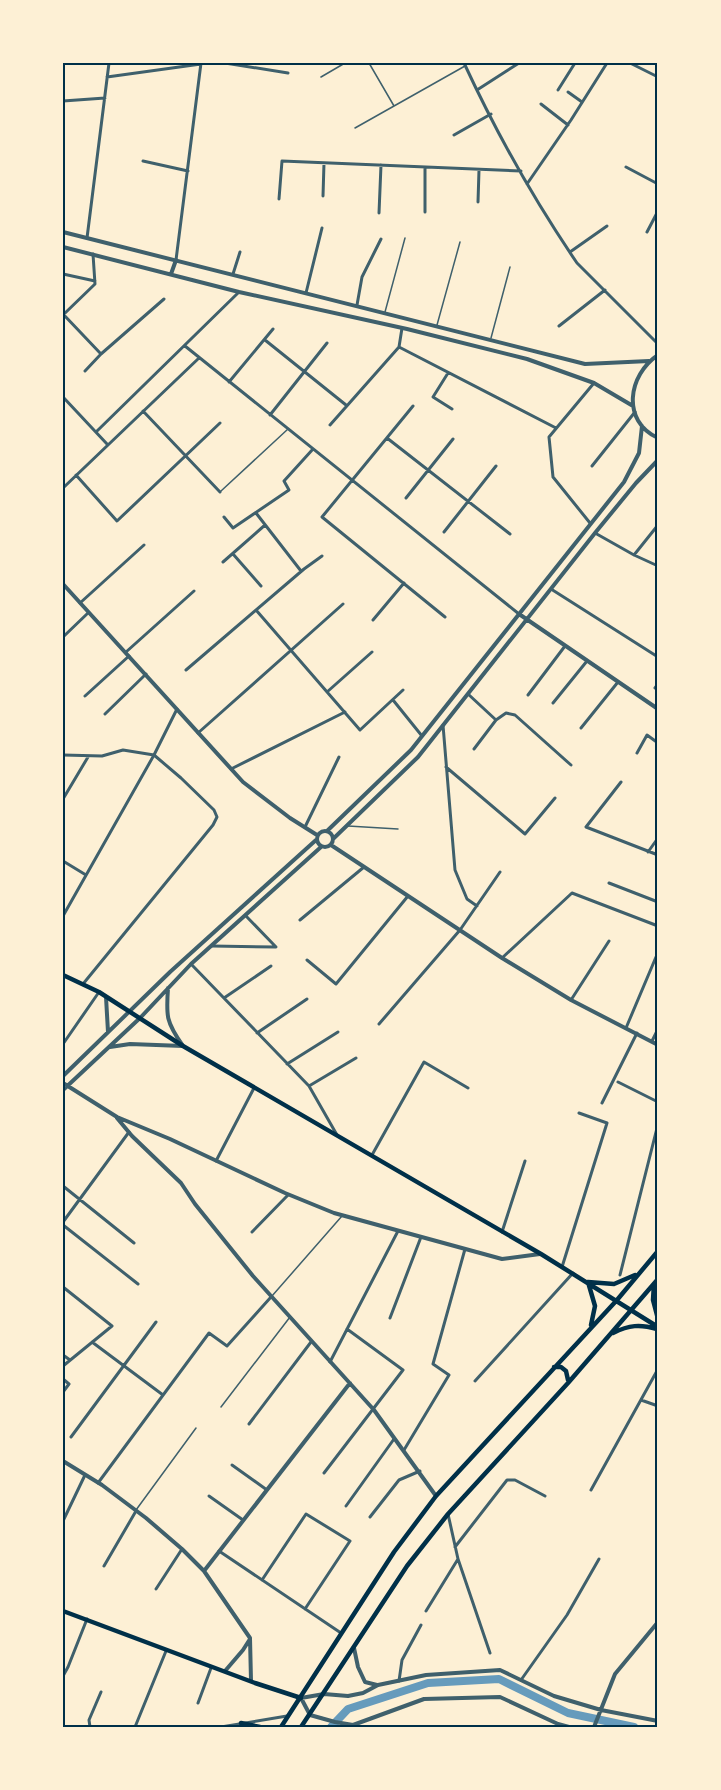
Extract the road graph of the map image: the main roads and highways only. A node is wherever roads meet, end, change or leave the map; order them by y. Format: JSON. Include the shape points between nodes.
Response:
{"nodes":[{"id":1,"x":63,"y":975,"type":"edge"},
{"id":2,"x":658,"y":1251,"type":"edge"},
{"id":3,"x":640,"y":1272,"type":"junction"},
{"id":4,"x":656,"y":1281,"type":"edge"},
{"id":5,"x":588,"y":1282,"type":"junction"},
{"id":6,"x":616,"y":1300,"type":"junction"},
{"id":7,"x":632,"y":1310,"type":"junction"},
{"id":8,"x":658,"y":1319,"type":"edge"},
{"id":9,"x":590,"y":1328,"type":"junction"},
{"id":10,"x":658,"y":1328,"type":"edge"},
{"id":11,"x":611,"y":1334,"type":"junction"},
{"id":12,"x":554,"y":1367,"type":"junction"},
{"id":13,"x":568,"y":1383,"type":"junction"},
{"id":14,"x":63,"y":1611,"type":"edge"},
{"id":15,"x":301,"y":1698,"type":"junction"},
{"id":16,"x":241,"y":1723,"type":"road end"},
{"id":17,"x":260,"y":1727,"type":"edge"},
{"id":18,"x":281,"y":1727,"type":"edge"},
{"id":19,"x":301,"y":1727,"type":"edge"}],
"edges":[{"from":1,"to":5,"type":"main road","via":[[99,992],[183,1046]]},
{"from":2,"to":3,"type":"main road"},
{"from":3,"to":5,"type":"main road","via":[[614,1284]]},
{"from":3,"to":6,"type":"main road"},
{"from":4,"to":7,"type":"main road"},
{"from":4,"to":8,"type":"main road","via":[[653,1300]]},
{"from":5,"to":6,"type":"main road"},
{"from":5,"to":9,"type":"main road","via":[[595,1306]]},
{"from":6,"to":7,"type":"main road"},
{"from":6,"to":9,"type":"main road"},
{"from":7,"to":10,"type":"main road"},
{"from":7,"to":11,"type":"main road"},
{"from":9,"to":12,"type":"main road"},
{"from":10,"to":11,"type":"main road","via":[[634,1325]]},
{"from":11,"to":13,"type":"main road"},
{"from":12,"to":13,"type":"main road","via":[[566,1371]]},
{"from":12,"to":15,"type":"main road","via":[[436,1496],[394,1552]]},
{"from":13,"to":19,"type":"main road","via":[[448,1514],[406,1566]]},
{"from":14,"to":15,"type":"main road"},
{"from":15,"to":18,"type":"main road"},
{"from":16,"to":17,"type":"main road"}]}
